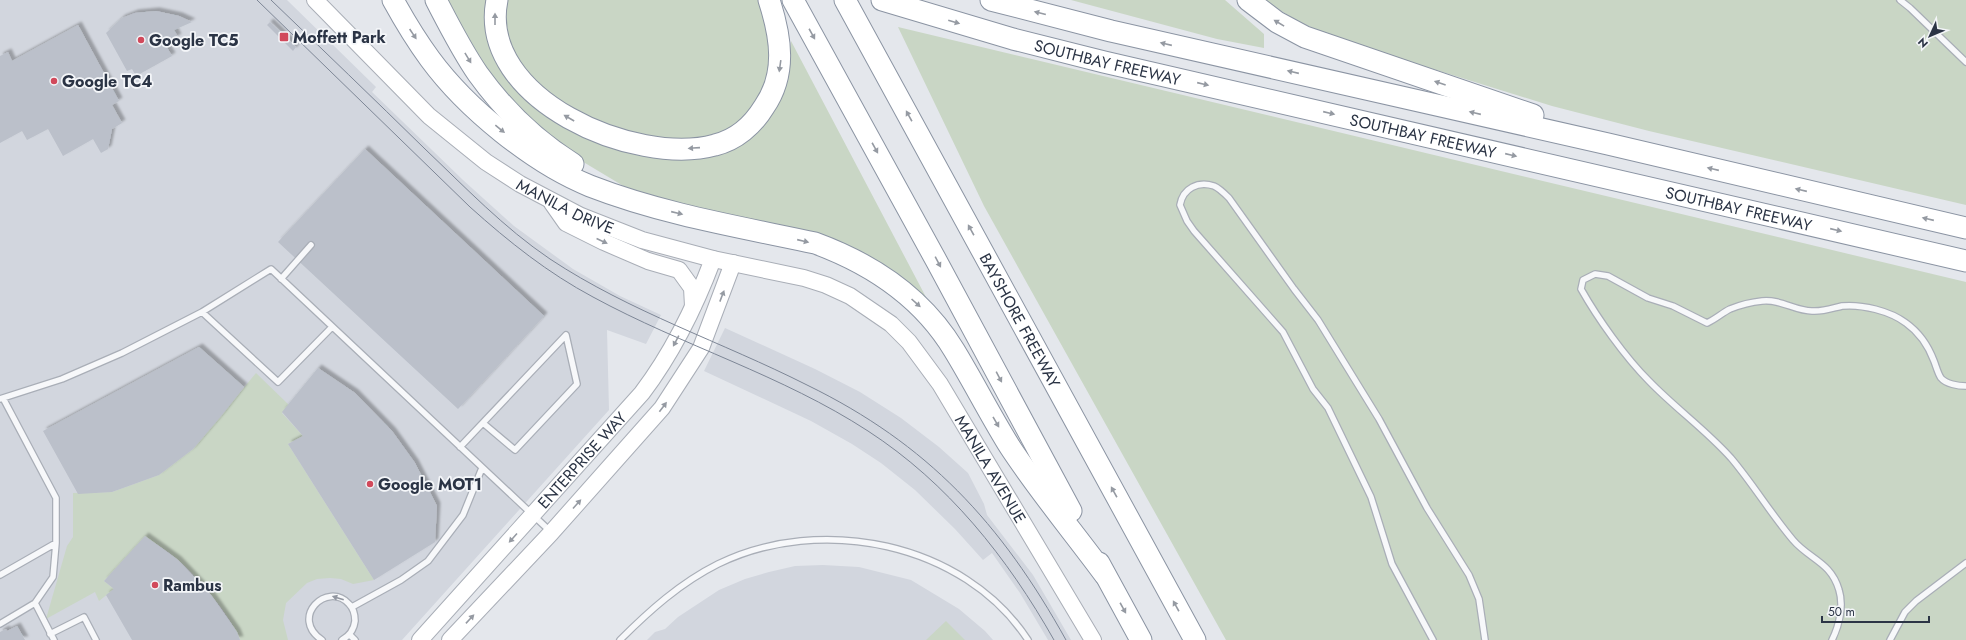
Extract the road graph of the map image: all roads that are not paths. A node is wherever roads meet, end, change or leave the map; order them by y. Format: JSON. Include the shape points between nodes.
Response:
{"nodes":[{"id":1,"x":315,"y":0,"type":"edge"},
{"id":2,"x":393,"y":0,"type":"edge"},
{"id":3,"x":436,"y":0,"type":"edge"},
{"id":4,"x":497,"y":0,"type":"edge"},
{"id":5,"x":769,"y":0,"type":"edge"},
{"id":6,"x":793,"y":0,"type":"edge"},
{"id":7,"x":882,"y":0,"type":"edge"},
{"id":8,"x":991,"y":0,"type":"edge"},
{"id":9,"x":1248,"y":0,"type":"edge"},
{"id":10,"x":1900,"y":0,"type":"edge"},
{"id":11,"x":849,"y":4,"type":"edge"},
{"id":12,"x":1966,"y":62,"type":"edge"},
{"id":13,"x":1608,"y":144,"type":"junction"},
{"id":14,"x":551,"y":202,"type":"junction"},
{"id":15,"x":639,"y":203,"type":"junction"},
{"id":16,"x":1966,"y":228,"type":"edge"},
{"id":17,"x":311,"y":245,"type":"dead end"},
{"id":18,"x":713,"y":259,"type":"junction"},
{"id":19,"x":1966,"y":261,"type":"edge"},
{"id":20,"x":733,"y":263,"type":"junction"},
{"id":21,"x":281,"y":279,"type":"junction"},
{"id":22,"x":693,"y":306,"type":"junction"},
{"id":23,"x":873,"y":310,"type":"joint"},
{"id":24,"x":202,"y":312,"type":"junction"},
{"id":25,"x":332,"y":327,"type":"junction"},
{"id":26,"x":1966,"y":386,"type":"edge"},
{"id":27,"x":1,"y":399,"type":"edge"},
{"id":28,"x":483,"y":423,"type":"junction"},
{"id":29,"x":460,"y":447,"type":"junction"},
{"id":30,"x":482,"y":468,"type":"junction"},
{"id":31,"x":533,"y":516,"type":"junction"},
{"id":32,"x":551,"y":533,"type":"junction"},
{"id":33,"x":56,"y":543,"type":"junction"},
{"id":34,"x":1966,"y":563,"type":"edge"},
{"id":35,"x":0,"y":575,"type":"edge"},
{"id":36,"x":1106,"y":576,"type":"junction"},
{"id":37,"x":35,"y":603,"type":"junction"},
{"id":38,"x":352,"y":607,"type":"junction"},
{"id":39,"x":0,"y":624,"type":"edge"},
{"id":40,"x":50,"y":634,"type":"junction"},
{"id":41,"x":350,"y":634,"type":"junction"},
{"id":42,"x":54,"y":640,"type":"edge"},
{"id":43,"x":96,"y":640,"type":"edge"},
{"id":44,"x":322,"y":640,"type":"edge"},
{"id":45,"x":342,"y":640,"type":"edge"},
{"id":46,"x":355,"y":640,"type":"edge"},
{"id":47,"x":420,"y":640,"type":"edge"},
{"id":48,"x":450,"y":640,"type":"edge"},
{"id":49,"x":620,"y":640,"type":"edge"},
{"id":50,"x":1028,"y":640,"type":"edge"},
{"id":51,"x":1093,"y":640,"type":"edge"},
{"id":52,"x":1141,"y":640,"type":"edge"},
{"id":53,"x":1195,"y":640,"type":"edge"},
{"id":54,"x":1434,"y":640,"type":"edge"},
{"id":55,"x":1485,"y":640,"type":"edge"},
{"id":56,"x":1832,"y":640,"type":"edge"},
{"id":57,"x":1890,"y":640,"type":"edge"}],
"edges":[{"from":1,"to":14,"type":"street","name":"MANILA DRIVE","via":[[429,116],[486,162]]},
{"from":2,"to":15,"type":"highway","one_way":true,"via":[[430,60],[479,112],[529,152],[554,168],[588,185]]},
{"from":3,"to":15,"type":"highway","one_way":true,"via":[[477,73],[515,118],[565,159]]},
{"from":5,"to":4,"type":"highway","one_way":true,"via":[[779,38],[781,61],[777,82],[770,98],[747,128],[733,138],[715,145],[692,148],[662,148],[597,132],[566,116],[538,96],[517,76],[502,52],[496,29]]},
{"from":6,"to":36,"type":"highway","one_way":true,"via":[[938,262]]},
{"from":7,"to":19,"type":"highway","name":"SOUTHBAY FREEWAY","one_way":true,"via":[[1012,39],[1104,62]]},
{"from":13,"to":8,"type":"highway","name":"SOUTHBAY FREEWAY","one_way":true,"via":[[1111,31]]},
{"from":13,"to":9,"type":"highway","one_way":true,"via":[[1574,129],[1305,37],[1277,22]]},
{"from":10,"to":12,"type":"lane"},
{"from":53,"to":11,"type":"highway","name":"BAYSHORE FREEWAY","one_way":true},
{"from":16,"to":13,"type":"highway","name":"SOUTHBAY FREEWAY","one_way":true},
{"from":14,"to":18,"type":"street","name":"MANILA DRIVE","via":[[612,230]]},
{"from":14,"to":22,"type":"street","one_way":true,"via":[[566,223],[648,261],[679,270],[692,288]]},
{"from":15,"to":36,"type":"highway","one_way":true,"via":[[815,243],[862,263],[900,289],[920,306],[953,348],[1010,447]]},
{"from":17,"to":21,"type":"lane"},
{"from":18,"to":20,"type":"street","name":"MANILA DRIVE"},
{"from":18,"to":22,"type":"street","name":"ENTERPRISE WAY"},
{"from":20,"to":23,"type":"street","name":"MANILA DRIVE","via":[[826,285]]},
{"from":32,"to":20,"type":"street","name":"ENTERPRISE WAY","one_way":true,"via":[[646,427],[676,389],[706,339]]},
{"from":21,"to":24,"type":"lane","via":[[271,270]]},
{"from":21,"to":25,"type":"lane"},
{"from":22,"to":31,"type":"street","name":"ENTERPRISE WAY","one_way":true,"via":[[667,357],[642,393]]},
{"from":23,"to":51,"type":"street","name":"MANILA AVENUE","via":[[909,342],[940,384]]},
{"from":24,"to":25,"type":"lane","via":[[278,382]]},
{"from":24,"to":27,"type":"lane","via":[[62,379]]},
{"from":25,"to":29,"type":"lane"},
{"from":26,"to":56,"type":"lane","via":[[1947,382],[1940,377],[1925,341],[1905,321],[1885,312],[1865,307],[1844,306],[1814,312],[1781,302],[1763,300],[1730,310],[1707,323],[1674,306],[1648,298],[1608,276],[1595,274],[1583,280],[1581,289],[1588,301],[1630,360],[1730,457],[1793,540],[1823,563],[1834,578],[1840,591],[1840,610],[1838,628]]},
{"from":27,"to":33,"type":"lane","via":[[56,498]]},
{"from":28,"to":28,"type":"lane","via":[[488,417],[566,335],[577,384],[515,450]]},
{"from":28,"to":29,"type":"lane"},
{"from":29,"to":30,"type":"lane"},
{"from":30,"to":31,"type":"lane"},
{"from":30,"to":38,"type":"lane","via":[[463,515],[428,560],[401,580]]},
{"from":31,"to":32,"type":"lane"},
{"from":31,"to":47,"type":"street","name":"ENTERPRISE WAY","one_way":true},
{"from":48,"to":32,"type":"street","name":"ENTERPRISE WAY","one_way":true},
{"from":33,"to":35,"type":"lane"},
{"from":33,"to":37,"type":"lane","via":[[53,577]]},
{"from":34,"to":57,"type":"lane","via":[[1905,612]]},
{"from":36,"to":52,"type":"highway","one_way":true},
{"from":37,"to":39,"type":"lane"},
{"from":37,"to":40,"type":"lane"},
{"from":38,"to":41,"type":"lane","via":[[355,621]]},
{"from":38,"to":44,"type":"lane","one_way":true,"via":[[341,598],[333,596],[325,597],[312,607],[309,622],[311,630]]},
{"from":40,"to":42,"type":"lane"},
{"from":40,"to":43,"type":"lane","via":[[84,617]]},
{"from":41,"to":45,"type":"lane"},
{"from":41,"to":46,"type":"lane"},
{"from":49,"to":50,"type":"lane","via":[[668,596],[718,564],[775,545],[832,540],[896,548],[928,559],[984,592]]},
{"from":54,"to":55,"type":"lane","via":[[1392,564],[1371,498],[1328,408],[1313,389],[1283,332],[1187,221],[1180,205],[1184,193],[1189,188],[1197,185],[1216,186],[1229,198],[1318,320],[1379,419],[1427,508],[1469,575],[1479,599]]}]}
